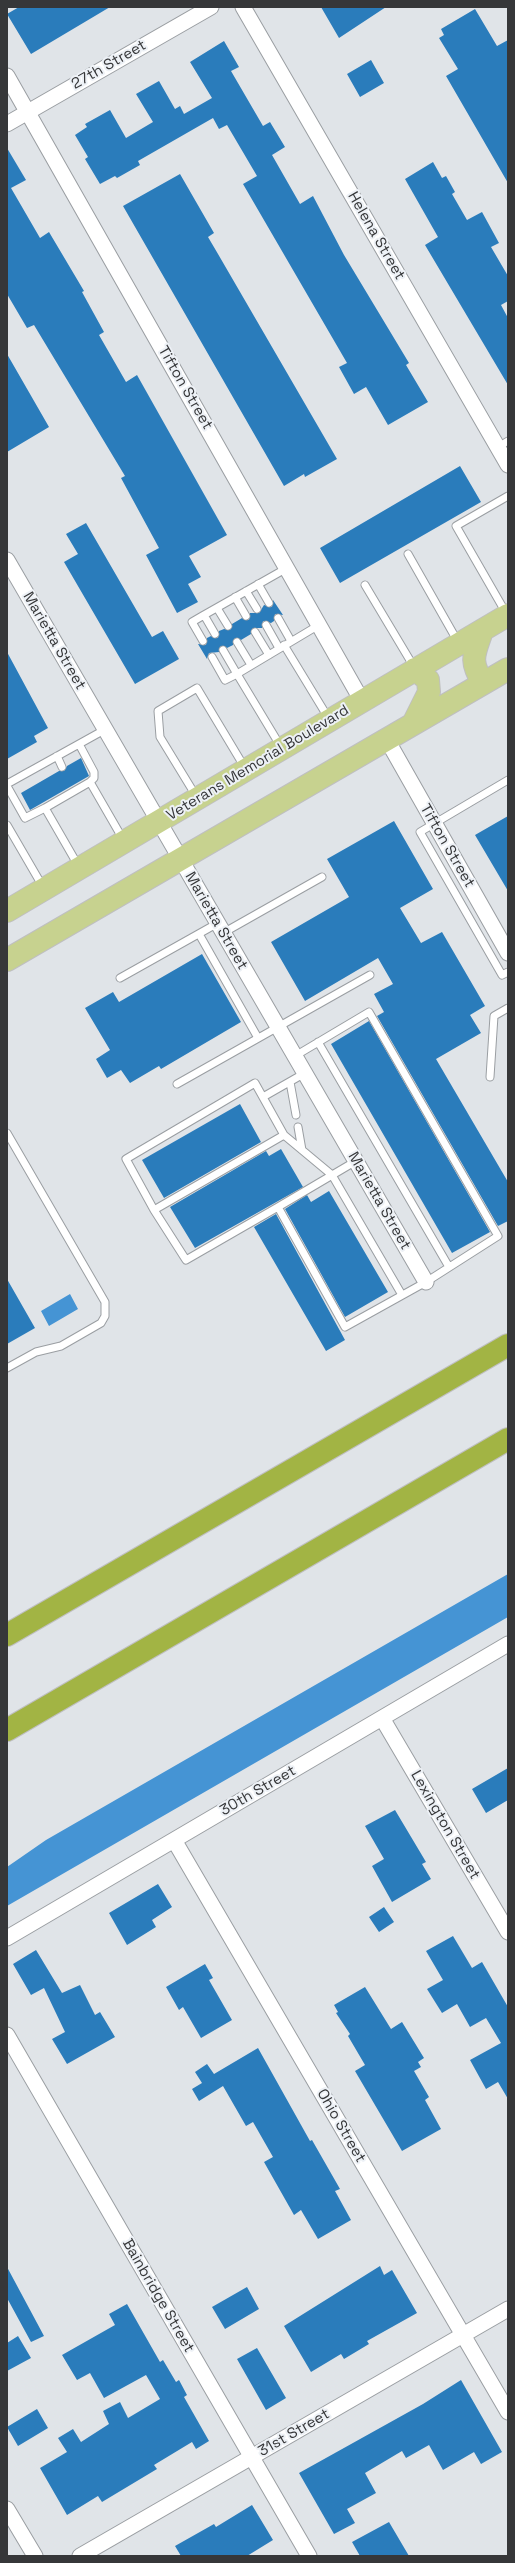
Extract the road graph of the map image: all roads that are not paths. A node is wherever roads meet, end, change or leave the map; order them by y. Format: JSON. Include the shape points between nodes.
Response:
{"nodes":[{"id":1,"x":211,"y":7,"type":"edge"},
{"id":2,"x":243,"y":7,"type":"edge"},
{"id":3,"x":7,"y":76,"type":"edge"},
{"id":4,"x":28,"y":112,"type":"junction"},
{"id":5,"x":7,"y":124,"type":"edge"},
{"id":6,"x":503,"y":444,"type":"edge"},
{"id":7,"x":508,"y":465,"type":"edge"},
{"id":8,"x":508,"y":496,"type":"edge"},
{"id":9,"x":408,"y":554,"type":"dead end"},
{"id":10,"x":7,"y":560,"type":"edge"},
{"id":11,"x":287,"y":568,"type":"junction"},
{"id":12,"x":258,"y":584,"type":"junction"},
{"id":13,"x":365,"y":585,"type":"dead end"},
{"id":14,"x":246,"y":591,"type":"junction"},
{"id":15,"x":235,"y":597,"type":"junction"},
{"id":16,"x":269,"y":603,"type":"dead end"},
{"id":17,"x":216,"y":608,"type":"junction"},
{"id":18,"x":257,"y":609,"type":"dead end"},
{"id":19,"x":204,"y":615,"type":"junction"},
{"id":20,"x":508,"y":615,"type":"edge"},
{"id":21,"x":246,"y":616,"type":"dead end"},
{"id":22,"x":278,"y":618,"type":"dead end"},
{"id":23,"x":266,"y":625,"type":"dead end"},
{"id":24,"x":319,"y":625,"type":"junction"},
{"id":25,"x":228,"y":626,"type":"dead end"},
{"id":26,"x":482,"y":631,"type":"junction"},
{"id":27,"x":255,"y":632,"type":"dead end"},
{"id":28,"x":214,"y":634,"type":"dead end"},
{"id":29,"x":203,"y":641,"type":"dead end"},
{"id":30,"x":237,"y":642,"type":"dead end"},
{"id":31,"x":291,"y":642,"type":"junction"},
{"id":32,"x":459,"y":644,"type":"junction"},
{"id":33,"x":282,"y":647,"type":"junction"},
{"id":34,"x":223,"y":650,"type":"dead end"},
{"id":35,"x":269,"y":655,"type":"junction"},
{"id":36,"x":212,"y":657,"type":"dead end"},
{"id":37,"x":251,"y":665,"type":"junction"},
{"id":38,"x":415,"y":669,"type":"junction"},
{"id":39,"x":508,"y":669,"type":"edge"},
{"id":40,"x":237,"y":674,"type":"junction"},
{"id":41,"x":482,"y":683,"type":"junction"},
{"id":42,"x":362,"y":701,"type":"junction"},
{"id":43,"x":330,"y":721,"type":"junction"},
{"id":44,"x":414,"y":722,"type":"junction"},
{"id":45,"x":106,"y":729,"type":"junction"},
{"id":46,"x":386,"y":738,"type":"junction"},
{"id":47,"x":79,"y":744,"type":"junction"},
{"id":48,"x":282,"y":749,"type":"junction"},
{"id":49,"x":57,"y":756,"type":"junction"},
{"id":50,"x":62,"y":767,"type":"dead end"},
{"id":51,"x":247,"y":770,"type":"junction"},
{"id":52,"x":508,"y":780,"type":"edge"},
{"id":53,"x":90,"y":782,"type":"junction"},
{"id":54,"x":7,"y":785,"type":"edge"},
{"id":55,"x":198,"y":799,"type":"junction"},
{"id":56,"x":45,"y":808,"type":"junction"},
{"id":57,"x":160,"y":822,"type":"junction"},
{"id":58,"x":434,"y":823,"type":"junction"},
{"id":59,"x":7,"y":825,"type":"edge"},
{"id":60,"x":125,"y":842,"type":"junction"},
{"id":61,"x":181,"y":860,"type":"junction"},
{"id":62,"x":80,"y":868,"type":"junction"},
{"id":63,"x":322,"y":877,"type":"dead end"},
{"id":64,"x":44,"y":889,"type":"junction"},
{"id":65,"x":7,"y":911,"type":"edge"},
{"id":66,"x":220,"y":928,"type":"junction"},
{"id":67,"x":199,"y":934,"type":"junction"},
{"id":68,"x":508,"y":953,"type":"edge"},
{"id":69,"x":7,"y":960,"type":"edge"},
{"id":70,"x":508,"y":972,"type":"edge"},
{"id":71,"x":370,"y":975,"type":"dead end"},
{"id":72,"x":120,"y":978,"type":"dead end"},
{"id":73,"x":508,"y":1008,"type":"edge"},
{"id":74,"x":278,"y":1027,"type":"junction"},
{"id":75,"x":258,"y":1038,"type":"junction"},
{"id":76,"x":318,"y":1042,"type":"junction"},
{"id":77,"x":295,"y":1056,"type":"junction"},
{"id":78,"x":305,"y":1073,"type":"junction"},
{"id":79,"x":490,"y":1077,"type":"dead end"},
{"id":80,"x":290,"y":1082,"type":"junction"},
{"id":81,"x":177,"y":1084,"type":"dead end"},
{"id":82,"x":262,"y":1097,"type":"junction"},
{"id":83,"x":296,"y":1115,"type":"dead end"},
{"id":84,"x":298,"y":1128,"type":"dead end"},
{"id":85,"x":7,"y":1133,"type":"edge"},
{"id":86,"x":284,"y":1135,"type":"junction"},
{"id":87,"x":302,"y":1150,"type":"junction"},
{"id":88,"x":356,"y":1161,"type":"junction"},
{"id":89,"x":332,"y":1175,"type":"junction"},
{"id":90,"x":278,"y":1207,"type":"junction"},
{"id":91,"x":154,"y":1210,"type":"junction"},
{"id":92,"x":449,"y":1267,"type":"junction"},
{"id":93,"x":426,"y":1282,"type":"junction"},
{"id":94,"x":402,"y":1295,"type":"junction"},
{"id":95,"x":508,"y":1345,"type":"edge"},
{"id":96,"x":7,"y":1368,"type":"edge"},
{"id":97,"x":508,"y":1438,"type":"edge"},
{"id":98,"x":7,"y":1635,"type":"edge"},
{"id":99,"x":508,"y":1644,"type":"edge"},
{"id":100,"x":382,"y":1718,"type":"junction"},
{"id":101,"x":7,"y":1730,"type":"edge"},
{"id":102,"x":174,"y":1840,"type":"junction"},
{"id":103,"x":508,"y":1932,"type":"edge"},
{"id":104,"x":7,"y":1938,"type":"edge"},
{"id":105,"x":7,"y":2036,"type":"edge"},
{"id":106,"x":508,"y":2309,"type":"edge"},
{"id":107,"x":463,"y":2335,"type":"junction"},
{"id":108,"x":508,"y":2412,"type":"edge"},
{"id":109,"x":252,"y":2458,"type":"junction"},
{"id":110,"x":7,"y":2509,"type":"edge"},
{"id":111,"x":35,"y":2556,"type":"edge"},
{"id":112,"x":80,"y":2556,"type":"edge"},
{"id":113,"x":308,"y":2556,"type":"edge"}],
"edges":[{"from":1,"to":4,"type":"street","name":"27th Street"},
{"from":2,"to":6,"type":"street","name":"Helena Street"},
{"from":3,"to":4,"type":"street","name":"Tifton Street"},
{"from":4,"to":5,"type":"street","name":"27th Street"},
{"from":4,"to":11,"type":"street","name":"Tifton Street"},
{"from":6,"to":7,"type":"street","name":"Helena Street"},
{"from":8,"to":20,"type":"lane","via":[[456,526]]},
{"from":9,"to":32,"type":"lane"},
{"from":10,"to":45,"type":"street","name":"Marietta Street"},
{"from":11,"to":12,"type":"lane"},
{"from":11,"to":24,"type":"street","name":"Tifton Street"},
{"from":12,"to":14,"type":"lane"},
{"from":12,"to":16,"type":"lane"},
{"from":13,"to":38,"type":"lane"},
{"from":14,"to":15,"type":"lane"},
{"from":14,"to":18,"type":"lane"},
{"from":15,"to":17,"type":"lane"},
{"from":15,"to":21,"type":"lane"},
{"from":17,"to":19,"type":"lane"},
{"from":17,"to":25,"type":"lane"},
{"from":19,"to":28,"type":"lane"},
{"from":19,"to":29,"type":"lane","via":[[192,622]]},
{"from":20,"to":26,"type":"main road","name":"Veterans Memorial Boulevard"},
{"from":22,"to":31,"type":"lane"},
{"from":23,"to":33,"type":"lane"},
{"from":24,"to":31,"type":"lane"},
{"from":24,"to":42,"type":"street","name":"Tifton Street"},
{"from":26,"to":32,"type":"main road","name":"Veterans Memorial Boulevard"},
{"from":26,"to":41,"type":"main road","via":[[474,662],[474,669]]},
{"from":27,"to":35,"type":"lane"},
{"from":30,"to":37,"type":"lane"},
{"from":31,"to":33,"type":"lane"},
{"from":32,"to":38,"type":"main road","name":"Veterans Memorial Boulevard"},
{"from":33,"to":35,"type":"lane"},
{"from":33,"to":43,"type":"lane"},
{"from":34,"to":40,"type":"lane"},
{"from":35,"to":37,"type":"lane"},
{"from":36,"to":40,"type":"lane","via":[[225,680]]},
{"from":37,"to":40,"type":"lane"},
{"from":38,"to":42,"type":"main road","name":"Veterans Memorial Boulevard"},
{"from":38,"to":44,"type":"main road","via":[[428,680],[429,692]]},
{"from":39,"to":41,"type":"main road"},
{"from":40,"to":48,"type":"lane"},
{"from":41,"to":44,"type":"main road"},
{"from":42,"to":43,"type":"main road","name":"Veterans Memorial Boulevard"},
{"from":43,"to":48,"type":"main road","name":"Veterans Memorial Boulevard"},
{"from":44,"to":46,"type":"main road"},
{"from":45,"to":47,"type":"lane"},
{"from":45,"to":57,"type":"street","name":"Marietta Street"},
{"from":46,"to":58,"type":"street","name":"Tifton Street"},
{"from":46,"to":61,"type":"main road"},
{"from":47,"to":49,"type":"lane"},
{"from":47,"to":53,"type":"lane","via":[[94,772],[94,778]]},
{"from":48,"to":51,"type":"main road","name":"Veterans Memorial Boulevard"},
{"from":49,"to":50,"type":"lane"},
{"from":49,"to":54,"type":"lane"},
{"from":51,"to":55,"type":"main road","name":"Veterans Memorial Boulevard"},
{"from":51,"to":55,"type":"lane","via":[[197,688],[158,711],[160,737]]},
{"from":52,"to":58,"type":"lane"},
{"from":53,"to":56,"type":"lane","via":[[74,788]]},
{"from":53,"to":60,"type":"lane"},
{"from":54,"to":56,"type":"lane","via":[[25,818]]},
{"from":55,"to":57,"type":"main road","name":"Veterans Memorial Boulevard"},
{"from":56,"to":62,"type":"lane"},
{"from":57,"to":60,"type":"main road","name":"Veterans Memorial Boulevard"},
{"from":57,"to":61,"type":"street","name":"Marietta Street"},
{"from":58,"to":68,"type":"street","name":"Tifton Street"},
{"from":58,"to":70,"type":"lane","via":[[420,832],[502,975]]},
{"from":59,"to":64,"type":"lane"},
{"from":60,"to":62,"type":"main road","name":"Veterans Memorial Boulevard"},
{"from":61,"to":66,"type":"street","name":"Marietta Street"},
{"from":61,"to":69,"type":"main road"},
{"from":62,"to":64,"type":"main road","name":"Veterans Memorial Boulevard"},
{"from":63,"to":66,"type":"lane"},
{"from":64,"to":65,"type":"main road","name":"Veterans Memorial Boulevard"},
{"from":66,"to":67,"type":"lane"},
{"from":66,"to":74,"type":"street","name":"Marietta Street"},
{"from":67,"to":72,"type":"lane"},
{"from":67,"to":75,"type":"lane"},
{"from":71,"to":74,"type":"lane"},
{"from":73,"to":79,"type":"lane","via":[[494,1016]]},
{"from":74,"to":75,"type":"lane"},
{"from":74,"to":77,"type":"street","name":"Marietta Street"},
{"from":75,"to":81,"type":"lane"},
{"from":76,"to":77,"type":"lane"},
{"from":76,"to":92,"type":"lane"},
{"from":76,"to":92,"type":"lane","via":[[369,1012],[498,1236]]},
{"from":77,"to":78,"type":"street","name":"Marietta Street"},
{"from":78,"to":80,"type":"lane"},
{"from":78,"to":88,"type":"street","name":"Marietta Street"},
{"from":80,"to":82,"type":"lane"},
{"from":80,"to":83,"type":"lane"},
{"from":82,"to":86,"type":"lane"},
{"from":82,"to":91,"type":"lane","via":[[254,1083],[126,1159]]},
{"from":84,"to":87,"type":"lane"},
{"from":85,"to":96,"type":"lane","via":[[105,1302],[106,1309],[101,1323],[61,1346],[36,1352]]},
{"from":86,"to":87,"type":"lane"},
{"from":86,"to":91,"type":"lane"},
{"from":87,"to":89,"type":"lane"},
{"from":88,"to":89,"type":"lane"},
{"from":88,"to":93,"type":"street","name":"Marietta Street"},
{"from":89,"to":90,"type":"lane"},
{"from":89,"to":94,"type":"lane"},
{"from":90,"to":91,"type":"lane","via":[[186,1260]]},
{"from":90,"to":94,"type":"lane","via":[[345,1327]]},
{"from":92,"to":93,"type":"lane"},
{"from":93,"to":94,"type":"lane"},
{"from":95,"to":98,"type":"highway"},
{"from":97,"to":101,"type":"highway"},
{"from":99,"to":100,"type":"street","name":"30th Street"},
{"from":100,"to":102,"type":"street","name":"30th Street"},
{"from":100,"to":103,"type":"street","name":"Lexington Street"},
{"from":102,"to":104,"type":"street","name":"30th Street"},
{"from":102,"to":107,"type":"street","name":"Ohio Street"},
{"from":105,"to":109,"type":"street","name":"Bainbridge Street"},
{"from":106,"to":107,"type":"street","name":"31st Street"},
{"from":107,"to":108,"type":"street","name":"Ohio Street"},
{"from":107,"to":109,"type":"street","name":"31st Street"},
{"from":109,"to":112,"type":"street","name":"31st Street"},
{"from":109,"to":113,"type":"street","name":"Bainbridge Street"},
{"from":110,"to":111,"type":"street"}]}
